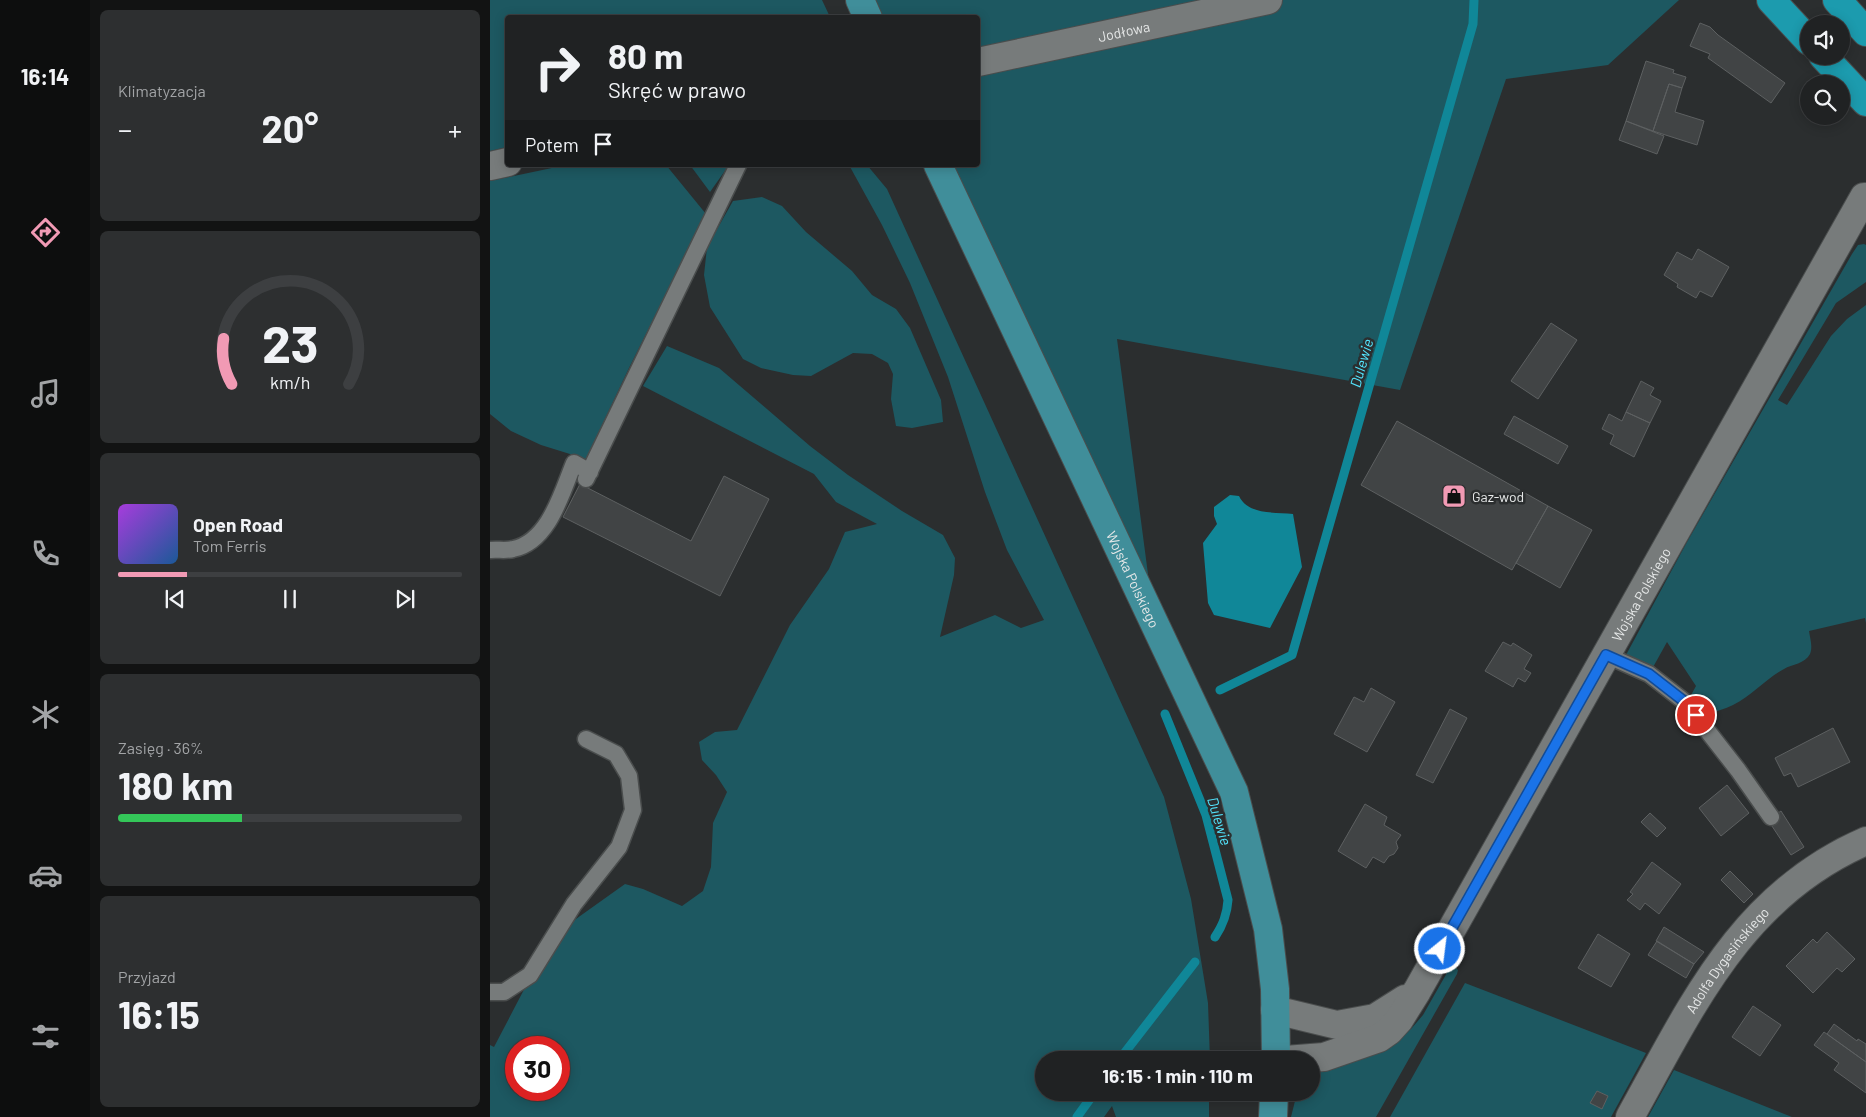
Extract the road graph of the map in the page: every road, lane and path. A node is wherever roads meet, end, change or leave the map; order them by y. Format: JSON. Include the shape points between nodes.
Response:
{"nodes":[{"id":1,"x":860,"y":0,"type":"edge"},
{"id":2,"x":1268,"y":0,"type":"edge"},
{"id":3,"x":1771,"y":0,"type":"edge"},
{"id":4,"x":1837,"y":0,"type":"edge"},
{"id":5,"x":867,"y":15,"type":"edge"},
{"id":6,"x":1800,"y":31,"type":"edge"},
{"id":7,"x":1866,"y":32,"type":"edge"},
{"id":8,"x":980,"y":62,"type":"edge"},
{"id":9,"x":1831,"y":65,"type":"edge"},
{"id":10,"x":1866,"y":102,"type":"edge"},
{"id":11,"x":505,"y":163,"type":"edge"},
{"id":12,"x":490,"y":166,"type":"edge"},
{"id":13,"x":737,"y":167,"type":"edge"},
{"id":14,"x":939,"y":167,"type":"edge"},
{"id":15,"x":1864,"y":197,"type":"dead end"},
{"id":16,"x":490,"y":550,"type":"edge"},
{"id":17,"x":1606,"y":655,"type":"junction"},
{"id":18,"x":586,"y":739,"type":"dead end"},
{"id":19,"x":1772,"y":817,"type":"dead end"},
{"id":20,"x":1866,"y":841,"type":"edge"},
{"id":21,"x":1417,"y":991,"type":"junction"},
{"id":22,"x":490,"y":992,"type":"edge"},
{"id":23,"x":1275,"y":1010,"type":"junction"},
{"id":24,"x":1276,"y":1051,"type":"edge"},
{"id":25,"x":1320,"y":1057,"type":"edge"},
{"id":26,"x":1273,"y":1101,"type":"edge"},
{"id":27,"x":1272,"y":1117,"type":"edge"},
{"id":28,"x":1630,"y":1117,"type":"edge"}],
"edges":[{"from":1,"to":5,"type":"main road"},
{"from":2,"to":8,"type":"street","name":"Jodłowa"},
{"from":3,"to":6,"type":"highway"},
{"from":4,"to":7,"type":"highway"},
{"from":9,"to":10,"type":"highway"},
{"from":11,"to":12,"type":"street"},
{"from":13,"to":16,"type":"lane","via":[[588,476],[574,464],[547,525],[531,541],[514,549]]},
{"from":14,"to":23,"type":"main road","name":"Wojska Polskiego","via":[[1234,792],[1268,929]]},
{"from":15,"to":17,"type":"street","name":"Wojska Polskiego"},
{"from":17,"to":19,"type":"lane","via":[[1649,674],[1685,702]]},
{"from":17,"to":21,"type":"street","name":"Wojska Polskiego"},
{"from":18,"to":22,"type":"lane","via":[[616,754],[629,776],[633,810],[619,847],[574,904],[530,975],[504,992]]},
{"from":20,"to":28,"type":"street","name":"Adolfa Dygasińskiego","via":[[1787,890],[1737,940],[1701,991]]},
{"from":21,"to":23,"type":"street","name":"Wojska Polskiego","via":[[1375,1018],[1337,1025]]},
{"from":21,"to":25,"type":"street","name":"Wojska Polskiego","via":[[1399,1020],[1379,1038]]},
{"from":23,"to":24,"type":"main road","name":"Wojska Polskiego"},
{"from":26,"to":27,"type":"main road"}]}
